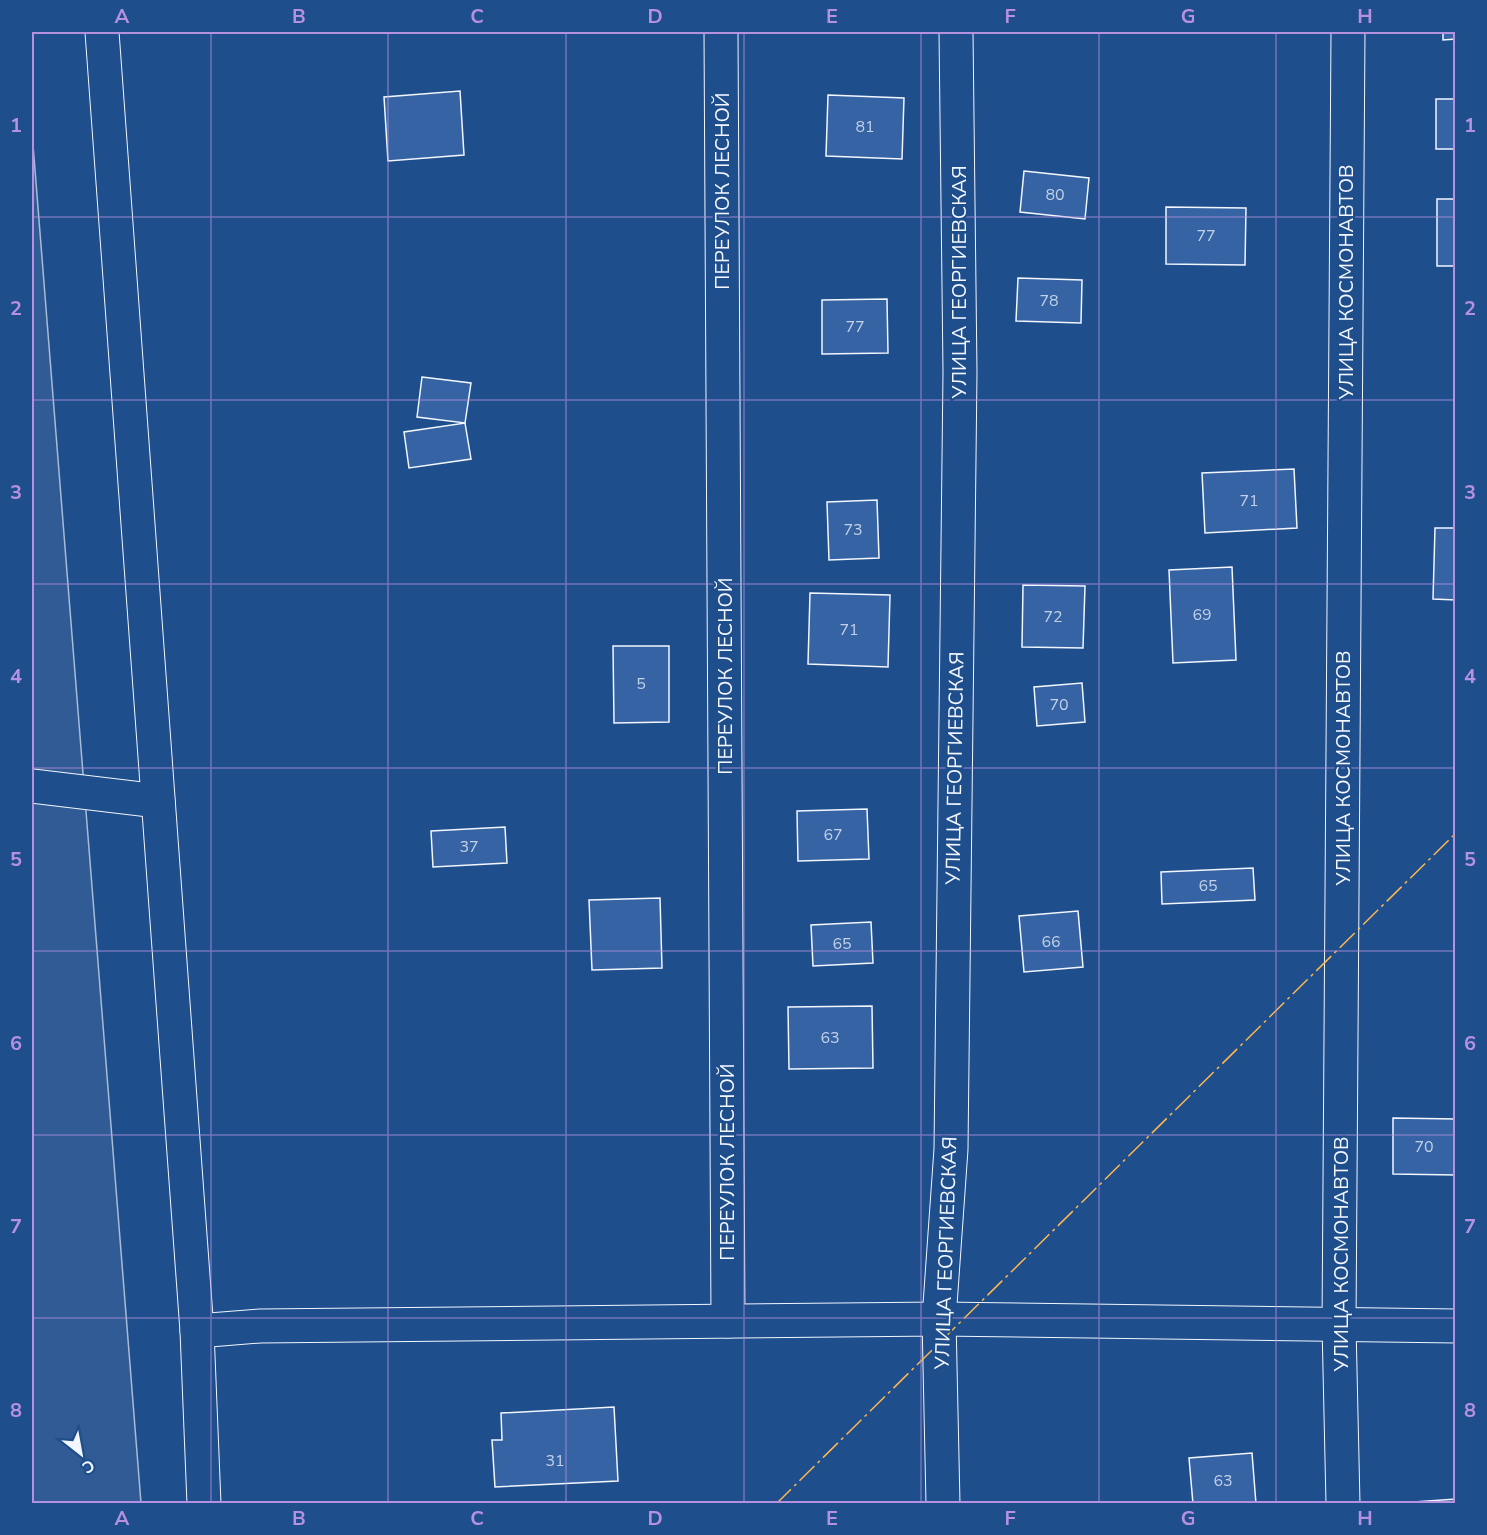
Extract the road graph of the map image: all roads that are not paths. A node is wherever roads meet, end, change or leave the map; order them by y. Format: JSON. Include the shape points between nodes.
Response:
{"nodes":[{"id":1,"x":102,"y":32,"type":"edge"},
{"id":2,"x":721,"y":32,"type":"edge"},
{"id":3,"x":956,"y":32,"type":"edge"},
{"id":4,"x":1348,"y":32,"type":"edge"},
{"id":5,"x":32,"y":786,"type":"edge"},
{"id":6,"x":158,"y":801,"type":"junction"},
{"id":7,"x":939,"y":1319,"type":"junction"},
{"id":8,"x":728,"y":1322,"type":"junction"},
{"id":9,"x":1339,"y":1325,"type":"junction"},
{"id":10,"x":1455,"y":1326,"type":"edge"},
{"id":11,"x":197,"y":1331,"type":"junction"},
{"id":12,"x":204,"y":1503,"type":"edge"},
{"id":13,"x":943,"y":1503,"type":"edge"},
{"id":14,"x":1343,"y":1503,"type":"edge"}],
"edges":[{"from":1,"to":6,"type":"street"},
{"from":2,"to":8,"type":"street","name":"ПЕРЕУЛОК ЛЕСНОЙ"},
{"from":3,"to":7,"type":"street","name":"УЛИЦА ГЕОРГИЕВСКАЯ","via":[[960,372],[951,1149]]},
{"from":4,"to":9,"type":"street","name":"УЛИЦА КОСМОНАВТОВ"},
{"from":5,"to":6,"type":"street"},
{"from":6,"to":11,"type":"street"},
{"from":7,"to":8,"type":"street"},
{"from":7,"to":9,"type":"street"},
{"from":7,"to":13,"type":"street","name":"УЛИЦА ГЕОРГИЕВСКАЯ"},
{"from":8,"to":11,"type":"street","via":[[260,1326]]},
{"from":9,"to":10,"type":"street"},
{"from":9,"to":14,"type":"street","name":"УЛИЦА КОСМОНАВТОВ"},
{"from":11,"to":12,"type":"street"}]}
